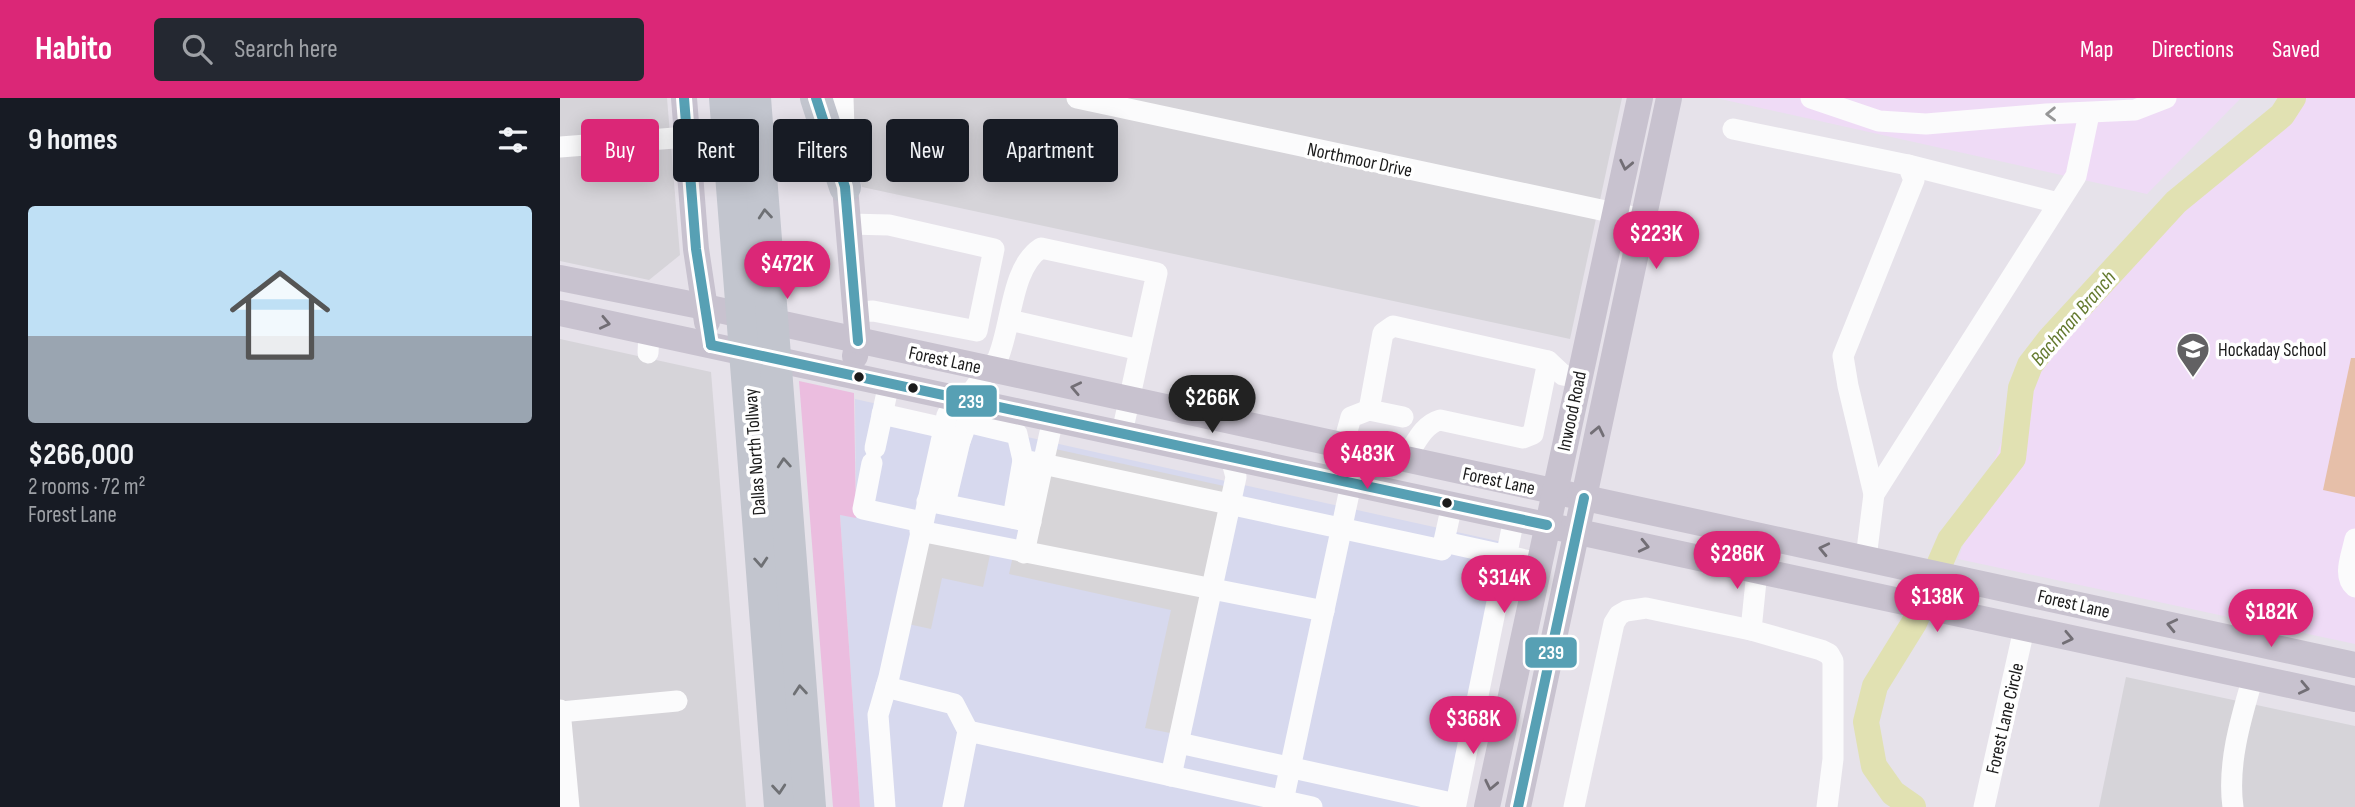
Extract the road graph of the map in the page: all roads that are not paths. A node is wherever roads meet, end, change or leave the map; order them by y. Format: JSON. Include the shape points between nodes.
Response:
{"nodes":[{"id":1,"x":684,"y":98,"type":"edge"},
{"id":2,"x":725,"y":98,"type":"edge"},
{"id":3,"x":755,"y":98,"type":"edge"},
{"id":4,"x":816,"y":98,"type":"edge"},
{"id":5,"x":843,"y":98,"type":"edge"},
{"id":6,"x":1077,"y":98,"type":"edge"},
{"id":7,"x":1640,"y":98,"type":"edge"},
{"id":8,"x":1669,"y":98,"type":"edge"},
{"id":9,"x":1811,"y":98,"type":"edge"},
{"id":10,"x":2166,"y":98,"type":"edge"},
{"id":11,"x":2089,"y":114,"type":"junction"},
{"id":12,"x":686,"y":119,"type":"edge"},
{"id":13,"x":1733,"y":129,"type":"dead end"},
{"id":14,"x":673,"y":138,"type":"edge"},
{"id":15,"x":560,"y":147,"type":"edge"},
{"id":16,"x":1908,"y":165,"type":"junction"},
{"id":17,"x":691,"y":182,"type":"edge"},
{"id":18,"x":845,"y":187,"type":"junction"},
{"id":19,"x":2058,"y":203,"type":"junction"},
{"id":20,"x":1615,"y":213,"type":"junction"},
{"id":21,"x":1643,"y":219,"type":"junction"},
{"id":22,"x":849,"y":224,"type":"junction"},
{"id":23,"x":696,"y":249,"type":"junction"},
{"id":24,"x":560,"y":278,"type":"edge"},
{"id":25,"x":755,"y":279,"type":"junction"},
{"id":26,"x":641,"y":294,"type":"junction"},
{"id":27,"x":705,"y":307,"type":"junction"},
{"id":28,"x":856,"y":312,"type":"junction"},
{"id":29,"x":560,"y":313,"type":"edge"},
{"id":30,"x":1009,"y":320,"type":"junction"},
{"id":31,"x":977,"y":331,"type":"junction"},
{"id":32,"x":858,"y":341,"type":"junction"},
{"id":33,"x":711,"y":345,"type":"junction"},
{"id":34,"x":1140,"y":351,"type":"junction"},
{"id":35,"x":1548,"y":361,"type":"junction"},
{"id":36,"x":978,"y":367,"type":"junction"},
{"id":37,"x":851,"y":375,"type":"junction"},
{"id":38,"x":1578,"y":378,"type":"junction"},
{"id":39,"x":888,"y":383,"type":"junction"},
{"id":40,"x":917,"y":389,"type":"junction"},
{"id":41,"x":765,"y":397,"type":"junction"},
{"id":42,"x":1130,"y":399,"type":"junction"},
{"id":43,"x":966,"y":400,"type":"junction"},
{"id":44,"x":1369,"y":410,"type":"junction"},
{"id":45,"x":882,"y":414,"type":"junction"},
{"id":46,"x":1403,"y":417,"type":"dead end"},
{"id":47,"x":1053,"y":419,"type":"junction"},
{"id":48,"x":911,"y":421,"type":"junction"},
{"id":49,"x":1239,"y":423,"type":"junction"},
{"id":50,"x":1122,"y":433,"type":"junction"},
{"id":51,"x":949,"y":436,"type":"junction"},
{"id":52,"x":1343,"y":446,"type":"junction"},
{"id":53,"x":1231,"y":458,"type":"junction"},
{"id":54,"x":1405,"y":459,"type":"junction"},
{"id":55,"x":1033,"y":462,"type":"junction"},
{"id":56,"x":1307,"y":474,"type":"junction"},
{"id":57,"x":1351,"y":484,"type":"junction"},
{"id":58,"x":1554,"y":492,"type":"junction"},
{"id":59,"x":1874,"y":494,"type":"junction"},
{"id":60,"x":1584,"y":498,"type":"junction"},
{"id":61,"x":936,"y":503,"type":"junction"},
{"id":62,"x":1230,"y":504,"type":"junction"},
{"id":63,"x":1452,"y":505,"type":"junction"},
{"id":64,"x":1514,"y":518,"type":"junction"},
{"id":65,"x":1022,"y":520,"type":"junction"},
{"id":66,"x":1547,"y":525,"type":"junction"},
{"id":67,"x":921,"y":527,"type":"junction"},
{"id":68,"x":1342,"y":528,"type":"junction"},
{"id":69,"x":1577,"y":531,"type":"junction"},
{"id":70,"x":1444,"y":542,"type":"junction"},
{"id":71,"x":2355,"y":543,"type":"edge"},
{"id":72,"x":1024,"y":553,"type":"junction"},
{"id":73,"x":1506,"y":555,"type":"junction"},
{"id":74,"x":1866,"y":558,"type":"junction"},
{"id":75,"x":1539,"y":562,"type":"junction"},
{"id":76,"x":1757,"y":571,"type":"junction"},
{"id":77,"x":2355,"y":587,"type":"edge"},
{"id":78,"x":1212,"y":589,"type":"junction"},
{"id":79,"x":1324,"y":611,"type":"junction"},
{"id":80,"x":1752,"y":620,"type":"junction"},
{"id":81,"x":2024,"y":629,"type":"junction"},
{"id":82,"x":1491,"y":632,"type":"junction"},
{"id":83,"x":1523,"y":639,"type":"junction"},
{"id":84,"x":2239,"y":640,"type":"junction"},
{"id":85,"x":2355,"y":665,"type":"edge"},
{"id":86,"x":2355,"y":675,"type":"edge"},
{"id":87,"x":2253,"y":677,"type":"junction"},
{"id":88,"x":886,"y":687,"type":"junction"},
{"id":89,"x":2355,"y":699,"type":"edge"},
{"id":90,"x":677,"y":701,"type":"dead end"},
{"id":91,"x":1476,"y":708,"type":"junction"},
{"id":92,"x":560,"y":711,"type":"edge"},
{"id":93,"x":1506,"y":715,"type":"junction"},
{"id":94,"x":1536,"y":722,"type":"junction"},
{"id":95,"x":968,"y":731,"type":"junction"},
{"id":96,"x":1179,"y":743,"type":"junction"},
{"id":97,"x":1290,"y":767,"type":"junction"},
{"id":98,"x":1171,"y":776,"type":"junction"},
{"id":99,"x":1275,"y":802,"type":"edge"},
{"id":100,"x":1464,"y":805,"type":"edge"},
{"id":101,"x":569,"y":807,"type":"edge"},
{"id":102,"x":780,"y":807,"type":"edge"},
{"id":103,"x":810,"y":807,"type":"edge"},
{"id":104,"x":885,"y":807,"type":"edge"},
{"id":105,"x":953,"y":807,"type":"edge"},
{"id":106,"x":1312,"y":807,"type":"edge"},
{"id":107,"x":1487,"y":807,"type":"edge"},
{"id":108,"x":1518,"y":807,"type":"edge"},
{"id":109,"x":1574,"y":807,"type":"edge"},
{"id":110,"x":1826,"y":807,"type":"edge"},
{"id":111,"x":1984,"y":807,"type":"edge"},
{"id":112,"x":2234,"y":807,"type":"edge"}],
"edges":[{"from":1,"to":12,"type":"main road"},
{"from":2,"to":25,"type":"highway","name":"Dallas North Tollway"},
{"from":25,"to":3,"type":"highway","name":"Dallas North Tollway","one_way":true},
{"from":4,"to":18,"type":"highway"},
{"from":5,"to":18,"type":"street"},
{"from":6,"to":20,"type":"street","name":"Northmoor Drive"},
{"from":7,"to":20,"type":"main road","name":"Inwood Road","one_way":true},
{"from":8,"to":21,"type":"main road","name":"Inwood Road"},
{"from":11,"to":9,"type":"street","one_way":true,"via":[[1903,124]]},
{"from":10,"to":11,"type":"street","via":[[2135,110]]},
{"from":11,"to":19,"type":"street","via":[[2076,176]]},
{"from":13,"to":16,"type":"street"},
{"from":14,"to":15,"type":"street"},
{"from":16,"to":19,"type":"street"},
{"from":16,"to":59,"type":"street","via":[[1914,180],[1843,356]]},
{"from":17,"to":23,"type":"main road"},
{"from":18,"to":22,"type":"main road"},
{"from":19,"to":59,"type":"street"},
{"from":20,"to":21,"type":"street","name":"Northmoor Drive"},
{"from":20,"to":38,"type":"main road","name":"Inwood Road"},
{"from":60,"to":21,"type":"main road","name":"Inwood Road","one_way":true},
{"from":22,"to":28,"type":"main road"},
{"from":22,"to":31,"type":"street","via":[[889,225],[994,249]]},
{"from":23,"to":26,"type":"main road","via":[[691,271],[676,285]]},
{"from":23,"to":27,"type":"main road"},
{"from":24,"to":26,"type":"main road","name":"Forest Lane"},
{"from":25,"to":41,"type":"highway","name":"Dallas North Tollway"},
{"from":26,"to":27,"type":"main road","name":"Forest Lane"},
{"from":27,"to":32,"type":"main road","name":"Forest Lane"},
{"from":27,"to":33,"type":"main road"},
{"from":28,"to":31,"type":"street","via":[[873,311]]},
{"from":28,"to":32,"type":"main road"},
{"from":29,"to":33,"type":"main road","name":"Forest Lane","one_way":true,"via":[[649,343]]},
{"from":30,"to":34,"type":"street"},
{"from":30,"to":34,"type":"street","via":[[1020,278],[1041,248],[1157,273]]},
{"from":30,"to":36,"type":"street","via":[[997,360]]},
{"from":31,"to":36,"type":"street"},
{"from":32,"to":36,"type":"main road","name":"Forest Lane"},
{"from":32,"to":37,"type":"main road"},
{"from":33,"to":37,"type":"main road","name":"Forest Lane"},
{"from":34,"to":42,"type":"street"},
{"from":35,"to":38,"type":"street","via":[[1563,374]]},
{"from":35,"to":44,"type":"street","via":[[1393,326],[1383,333]]},
{"from":35,"to":54,"type":"street","via":[[1533,434],[1523,438],[1440,420],[1424,429]]},
{"from":42,"to":36,"type":"main road","name":"Forest Lane","one_way":true},
{"from":36,"to":43,"type":"street"},
{"from":37,"to":39,"type":"main road","name":"Forest Lane"},
{"from":38,"to":58,"type":"main road","name":"Inwood Road"},
{"from":39,"to":40,"type":"main road","name":"Forest Lane"},
{"from":39,"to":45,"type":"street"},
{"from":40,"to":43,"type":"main road","name":"Forest Lane"},
{"from":40,"to":48,"type":"street"},
{"from":41,"to":102,"type":"highway","name":"Dallas North Tollway","one_way":true,"via":[[763,595]]},
{"from":103,"to":41,"type":"highway","name":"Dallas North Tollway","one_way":true,"via":[[792,591]]},
{"from":42,"to":49,"type":"main road","name":"Forest Lane"},
{"from":42,"to":50,"type":"street"},
{"from":43,"to":47,"type":"main road","name":"Forest Lane"},
{"from":43,"to":51,"type":"street","via":[[947,415]]},
{"from":44,"to":46,"type":"street"},
{"from":44,"to":52,"type":"street","via":[[1351,417]]},
{"from":45,"to":48,"type":"street"},
{"from":45,"to":67,"type":"street","via":[[863,509]]},
{"from":47,"to":50,"type":"main road","name":"Forest Lane"},
{"from":47,"to":55,"type":"street"},
{"from":48,"to":51,"type":"street"},
{"from":49,"to":52,"type":"main road","name":"Forest Lane"},
{"from":49,"to":53,"type":"main road"},
{"from":50,"to":53,"type":"main road","name":"Forest Lane"},
{"from":51,"to":55,"type":"street","via":[[967,422],[1017,434]]},
{"from":51,"to":61,"type":"street"},
{"from":52,"to":54,"type":"main road","name":"Forest Lane"},
{"from":53,"to":56,"type":"main road","name":"Forest Lane"},
{"from":53,"to":62,"type":"street","via":[[1237,477]]},
{"from":54,"to":56,"type":"main road","via":[[1393,467],[1343,466]]},
{"from":54,"to":58,"type":"main road","name":"Forest Lane"},
{"from":55,"to":62,"type":"street"},
{"from":55,"to":65,"type":"street"},
{"from":56,"to":57,"type":"main road","name":"Forest Lane"},
{"from":57,"to":63,"type":"main road","name":"Forest Lane"},
{"from":57,"to":68,"type":"street"},
{"from":58,"to":60,"type":"main road","name":"Forest Lane"},
{"from":58,"to":66,"type":"main road","name":"Inwood Road"},
{"from":59,"to":74,"type":"street"},
{"from":60,"to":69,"type":"main road","name":"Inwood Road"},
{"from":74,"to":60,"type":"main road","name":"Forest Lane","one_way":true},
{"from":61,"to":65,"type":"street"},
{"from":61,"to":67,"type":"street"},
{"from":62,"to":68,"type":"street"},
{"from":62,"to":78,"type":"street"},
{"from":63,"to":64,"type":"main road","name":"Forest Lane"},
{"from":63,"to":70,"type":"street"},
{"from":64,"to":66,"type":"main road","name":"Forest Lane"},
{"from":64,"to":73,"type":"street"},
{"from":65,"to":72,"type":"street"},
{"from":66,"to":69,"type":"main road","name":"Forest Lane"},
{"from":66,"to":75,"type":"main road","name":"Inwood Road"},
{"from":67,"to":72,"type":"street"},
{"from":67,"to":88,"type":"street"},
{"from":68,"to":70,"type":"street","via":[[1442,550]]},
{"from":68,"to":79,"type":"street"},
{"from":69,"to":76,"type":"main road","name":"Forest Lane","one_way":true},
{"from":69,"to":94,"type":"main road","name":"Inwood Road"},
{"from":70,"to":73,"type":"street"},
{"from":71,"to":77,"type":"street","via":[[2347,575]]},
{"from":72,"to":78,"type":"street"},
{"from":73,"to":75,"type":"street"},
{"from":73,"to":82,"type":"street"},
{"from":84,"to":74,"type":"main road","name":"Forest Lane","one_way":true},
{"from":75,"to":83,"type":"main road","name":"Inwood Road"},
{"from":76,"to":80,"type":"street"},
{"from":76,"to":81,"type":"main road","name":"Forest Lane"},
{"from":78,"to":79,"type":"street"},
{"from":78,"to":96,"type":"street"},
{"from":79,"to":97,"type":"street"},
{"from":80,"to":109,"type":"street","via":[[1646,608],[1619,615]]},
{"from":80,"to":110,"type":"street","via":[[1822,650],[1833,661],[1833,758]]},
{"from":81,"to":87,"type":"main road","name":"Forest Lane","one_way":true},
{"from":81,"to":111,"type":"street","name":"Forest Lane Circle"},
{"from":82,"to":83,"type":"street"},
{"from":82,"to":91,"type":"street"},
{"from":83,"to":93,"type":"main road","name":"Inwood Road"},
{"from":84,"to":85,"type":"main road","name":"Forest Lane"},
{"from":84,"to":87,"type":"main road"},
{"from":86,"to":87,"type":"main road","via":[[2280,662]]},
{"from":87,"to":89,"type":"main road","name":"Forest Lane","one_way":true},
{"from":87,"to":112,"type":"street","via":[[2233,768]]},
{"from":88,"to":95,"type":"street","via":[[954,704]]},
{"from":88,"to":104,"type":"street","via":[[878,715]]},
{"from":90,"to":92,"type":"street"},
{"from":91,"to":93,"type":"street"},
{"from":91,"to":100,"type":"street"},
{"from":92,"to":101,"type":"street"},
{"from":93,"to":94,"type":"main road"},
{"from":93,"to":107,"type":"main road","name":"Inwood Road","one_way":true},
{"from":94,"to":108,"type":"main road","name":"Inwood Road"},
{"from":95,"to":98,"type":"street"},
{"from":95,"to":105,"type":"street"},
{"from":96,"to":97,"type":"street"},
{"from":96,"to":98,"type":"street"},
{"from":97,"to":99,"type":"street"},
{"from":97,"to":100,"type":"street"},
{"from":98,"to":99,"type":"street"},
{"from":99,"to":106,"type":"street"}]}
